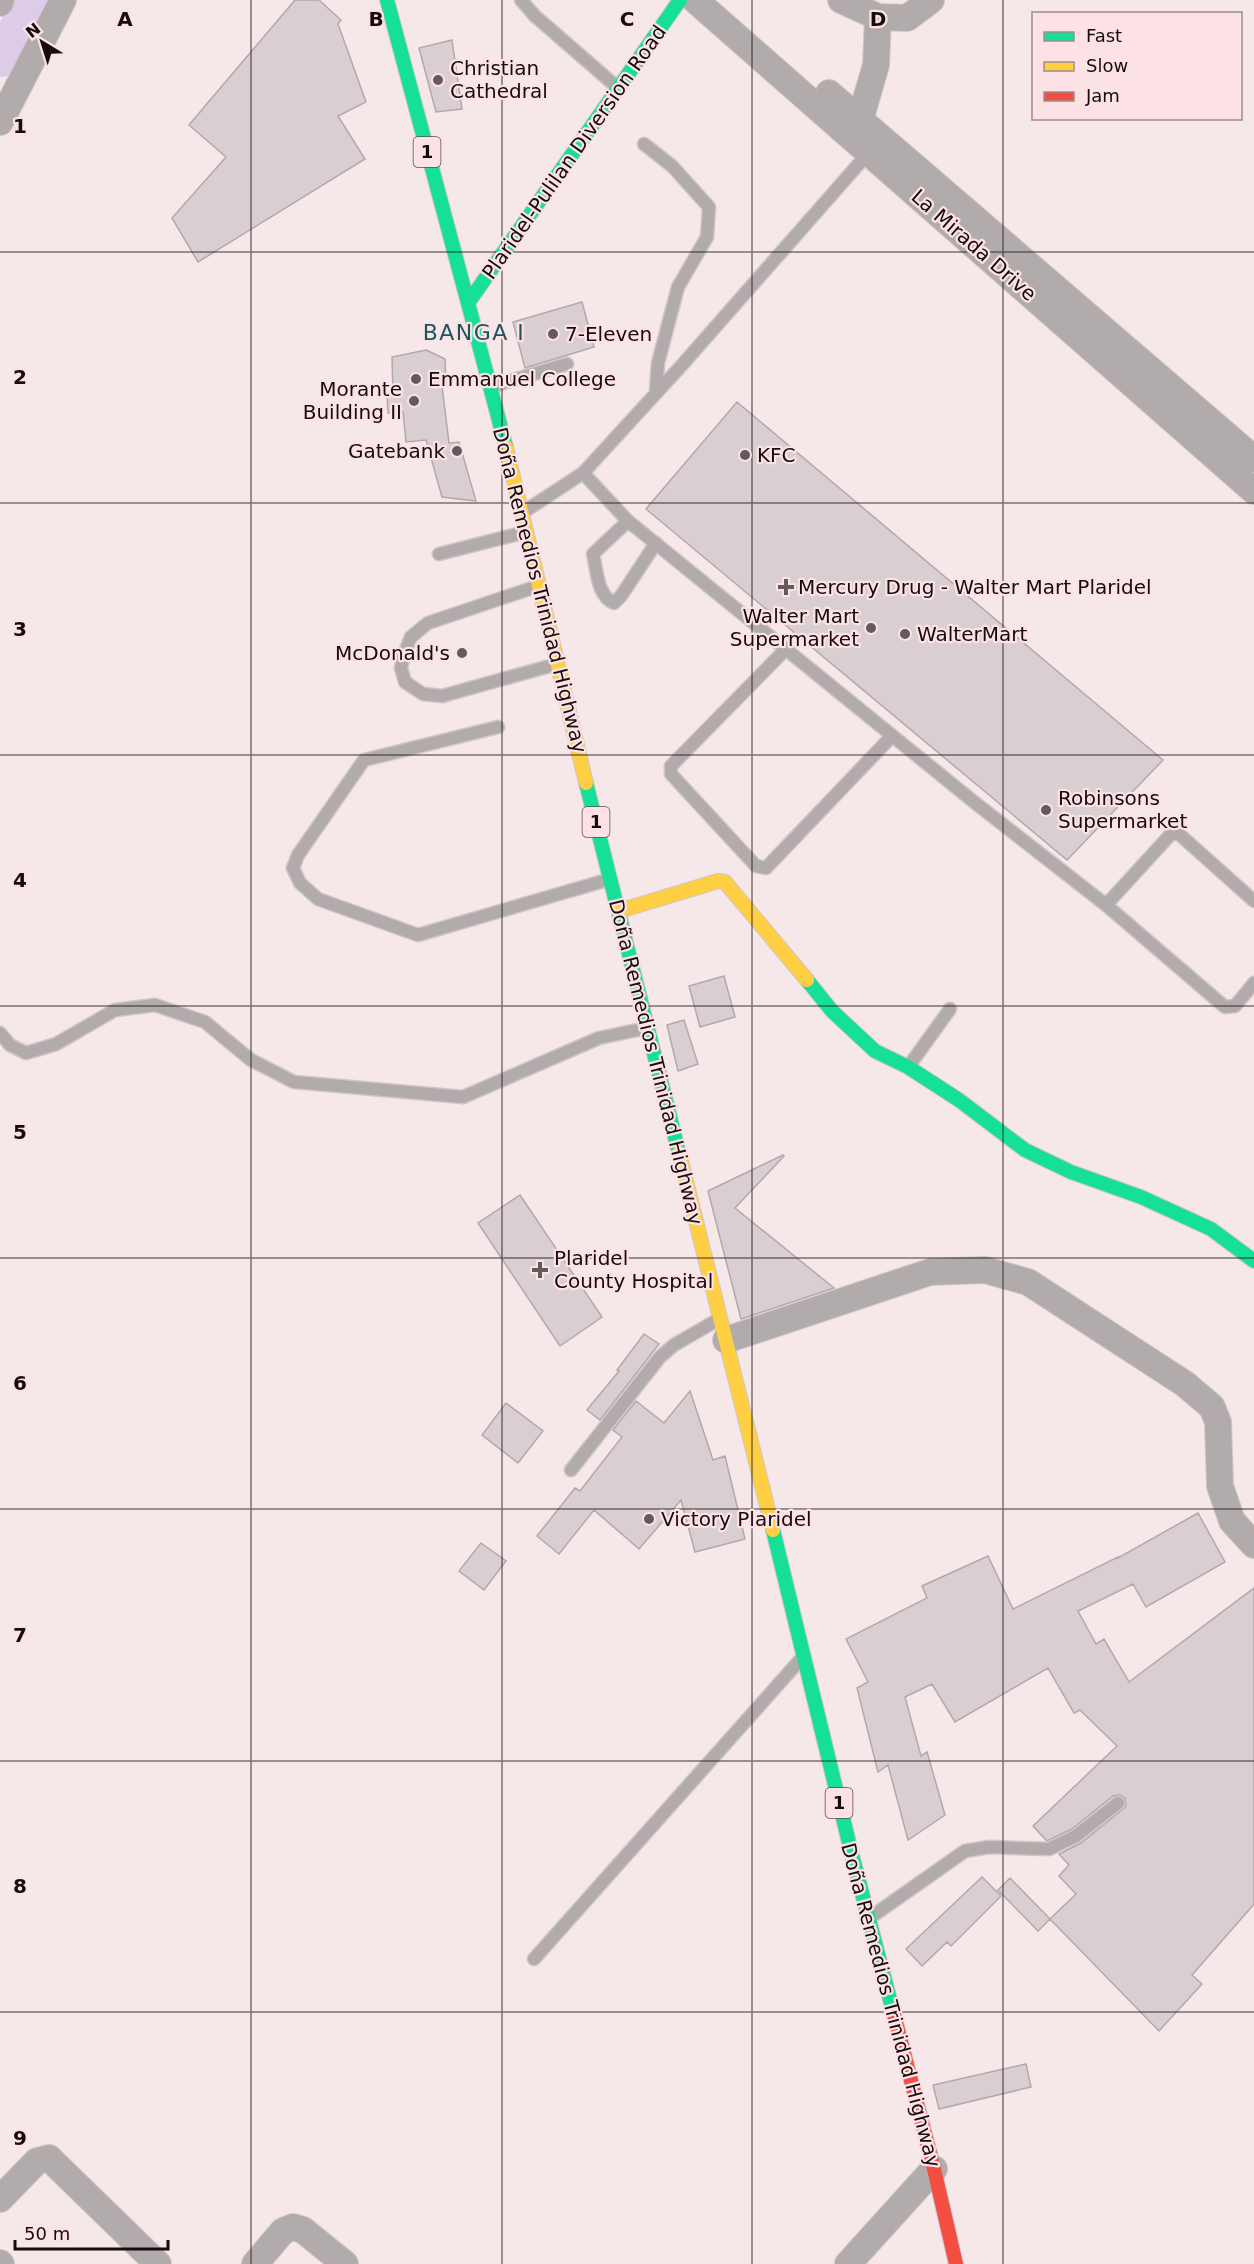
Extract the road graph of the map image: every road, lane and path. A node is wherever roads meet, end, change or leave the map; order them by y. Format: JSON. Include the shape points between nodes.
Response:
{"nodes":[{"id":1,"x":63,"y":0,"type":"edge"},
{"id":2,"x":387,"y":0,"type":"edge"},
{"id":3,"x":521,"y":0,"type":"edge"},
{"id":4,"x":680,"y":0,"type":"edge"},
{"id":5,"x":695,"y":0,"type":"edge"},
{"id":6,"x":722,"y":0,"type":"edge"},
{"id":7,"x":841,"y":0,"type":"edge"},
{"id":8,"x":931,"y":0,"type":"edge"},
{"id":9,"x":878,"y":17,"type":"junction"},
{"id":10,"x":737,"y":26,"type":"junction"},
{"id":11,"x":619,"y":89,"type":"junction"},
{"id":12,"x":860,"y":120,"type":"junction"},
{"id":13,"x":0,"y":122,"type":"edge"},
{"id":14,"x":644,"y":144,"type":"dead end"},
{"id":15,"x":875,"y":145,"type":"junction"},
{"id":16,"x":468,"y":303,"type":"junction"},
{"id":17,"x":567,"y":363,"type":"dead end"},
{"id":18,"x":489,"y":387,"type":"junction"},
{"id":19,"x":656,"y":391,"type":"junction"},
{"id":20,"x":1254,"y":459,"type":"edge"},
{"id":21,"x":583,"y":473,"type":"junction"},
{"id":22,"x":1254,"y":491,"type":"edge"},
{"id":23,"x":523,"y":513,"type":"junction"},
{"id":24,"x":628,"y":521,"type":"junction"},
{"id":25,"x":527,"y":531,"type":"junction"},
{"id":26,"x":656,"y":543,"type":"junction"},
{"id":27,"x":440,"y":554,"type":"dead end"},
{"id":28,"x":539,"y":586,"type":"junction"},
{"id":29,"x":786,"y":649,"type":"junction"},
{"id":30,"x":558,"y":664,"type":"junction"},
{"id":31,"x":498,"y":727,"type":"dead end"},
{"id":32,"x":892,"y":736,"type":"junction"},
{"id":33,"x":609,"y":879,"type":"junction"},
{"id":34,"x":1254,"y":901,"type":"edge"},
{"id":35,"x":1106,"y":905,"type":"junction"},
{"id":36,"x":619,"y":911,"type":"junction"},
{"id":37,"x":1254,"y":983,"type":"edge"},
{"id":38,"x":950,"y":1009,"type":"dead end"},
{"id":39,"x":648,"y":1028,"type":"junction"},
{"id":40,"x":0,"y":1033,"type":"edge"},
{"id":41,"x":908,"y":1067,"type":"junction"},
{"id":42,"x":1254,"y":1261,"type":"edge"},
{"id":43,"x":724,"y":1329,"type":"junction"},
{"id":44,"x":572,"y":1470,"type":"dead end"},
{"id":45,"x":1254,"y":1545,"type":"edge"},
{"id":46,"x":803,"y":1657,"type":"junction"},
{"id":47,"x":1118,"y":1803,"type":"dead end"},
{"id":48,"x":868,"y":1919,"type":"junction"},
{"id":49,"x":534,"y":1959,"type":"dead end"},
{"id":50,"x":934,"y":2169,"type":"junction"},
{"id":51,"x":0,"y":2199,"type":"edge"},
{"id":52,"x":158,"y":2264,"type":"edge"},
{"id":53,"x":255,"y":2264,"type":"edge"},
{"id":54,"x":345,"y":2264,"type":"edge"},
{"id":55,"x":848,"y":2264,"type":"edge"},
{"id":56,"x":956,"y":2264,"type":"edge"}],
"edges":[{"from":1,"to":13,"type":"street"},
{"from":2,"to":16,"type":"main road","name":"Doña Remedios Trinidad Highway","number":"1"},
{"from":3,"to":11,"type":"lane"},
{"from":4,"to":11,"type":"main road","name":"Plaridel-Pulilan Diversion Road"},
{"from":5,"to":10,"type":"street","name":"La Mirada Drive"},
{"from":6,"to":10,"type":"street","name":"La Mirada Drive"},
{"from":7,"to":9,"type":"street"},
{"from":8,"to":9,"type":"street","via":[[907,18]]},
{"from":9,"to":12,"type":"street","via":[[876,65]]},
{"from":10,"to":12,"type":"street","name":"La Mirada Drive"},
{"from":10,"to":15,"type":"street","name":"La Mirada Drive"},
{"from":11,"to":16,"type":"main road","name":"Plaridel-Pulilan Diversion Road"},
{"from":12,"to":15,"type":"street","name":"La Mirada Drive"},
{"from":14,"to":19,"type":"lane","via":[[672,166],[709,207],[707,237],[678,286],[658,363]]},
{"from":15,"to":19,"type":"lane"},
{"from":15,"to":20,"type":"street","name":"La Mirada Drive"},
{"from":15,"to":22,"type":"street","name":"La Mirada Drive"},
{"from":16,"to":18,"type":"main road","name":"Doña Remedios Trinidad Highway","number":"1"},
{"from":17,"to":18,"type":"lane"},
{"from":18,"to":23,"type":"main road","name":"Doña Remedios Trinidad Highway","number":"1"},
{"from":19,"to":21,"type":"lane"},
{"from":21,"to":23,"type":"lane"},
{"from":21,"to":24,"type":"lane"},
{"from":23,"to":25,"type":"main road","name":"Doña Remedios Trinidad Highway","number":"1"},
{"from":24,"to":26,"type":"lane"},
{"from":24,"to":26,"type":"lane","via":[[593,554],[607,600],[614,603],[621,596]]},
{"from":25,"to":27,"type":"lane"},
{"from":25,"to":28,"type":"main road","name":"Doña Remedios Trinidad Highway","number":"1"},
{"from":26,"to":29,"type":"lane"},
{"from":28,"to":30,"type":"main road","name":"Doña Remedios Trinidad Highway","number":"1"},
{"from":28,"to":30,"type":"lane","via":[[428,622],[411,637],[401,668],[405,682],[423,694],[441,696]]},
{"from":29,"to":32,"type":"lane"},
{"from":29,"to":32,"type":"lane","via":[[671,766],[671,774],[756,866],[766,868]]},
{"from":30,"to":33,"type":"main road","name":"Doña Remedios Trinidad Highway","number":"1"},
{"from":31,"to":33,"type":"lane","via":[[364,760],[298,855],[293,868],[300,883],[318,899],[418,935]]},
{"from":32,"to":35,"type":"lane"},
{"from":33,"to":36,"type":"main road","name":"Doña Remedios Trinidad Highway","number":"1"},
{"from":34,"to":35,"type":"lane","via":[[1179,834],[1171,834]]},
{"from":35,"to":37,"type":"lane","via":[[1224,1007],[1235,1006]]},
{"from":36,"to":39,"type":"main road","name":"Doña Remedios Trinidad Highway","number":"1"},
{"from":36,"to":41,"type":"main road","via":[[725,882],[832,1011],[875,1051]]},
{"from":38,"to":41,"type":"lane"},
{"from":39,"to":40,"type":"lane","via":[[599,1038],[463,1097],[294,1082],[251,1060],[205,1022],[155,1005],[116,1010],[56,1044],[26,1053],[10,1045]]},
{"from":39,"to":43,"type":"main road","name":"Doña Remedios Trinidad Highway","number":"1"},
{"from":41,"to":42,"type":"main road","via":[[1024,1150],[1211,1229]]},
{"from":43,"to":44,"type":"lane","via":[[674,1345],[660,1357]]},
{"from":43,"to":45,"type":"street","via":[[930,1272],[985,1270],[1028,1282],[1185,1384],[1212,1407],[1218,1422],[1220,1486],[1232,1521]]},
{"from":43,"to":46,"type":"main road","name":"Doña Remedios Trinidad Highway","number":"1"},
{"from":46,"to":48,"type":"main road","name":"Doña Remedios Trinidad Highway","number":"1"},
{"from":46,"to":49,"type":"lane"},
{"from":47,"to":48,"type":"lane","via":[[1076,1836],[1048,1848],[989,1847],[965,1851]]},
{"from":48,"to":50,"type":"main road","name":"Doña Remedios Trinidad Highway","number":"1"},
{"from":50,"to":55,"type":"street"},
{"from":50,"to":56,"type":"main road","name":"Doña Remedios Trinidad Highway","number":"1"},
{"from":51,"to":52,"type":"street","via":[[37,2161],[49,2158]]},
{"from":53,"to":54,"type":"street","via":[[283,2231],[293,2227],[303,2230]]}]}
